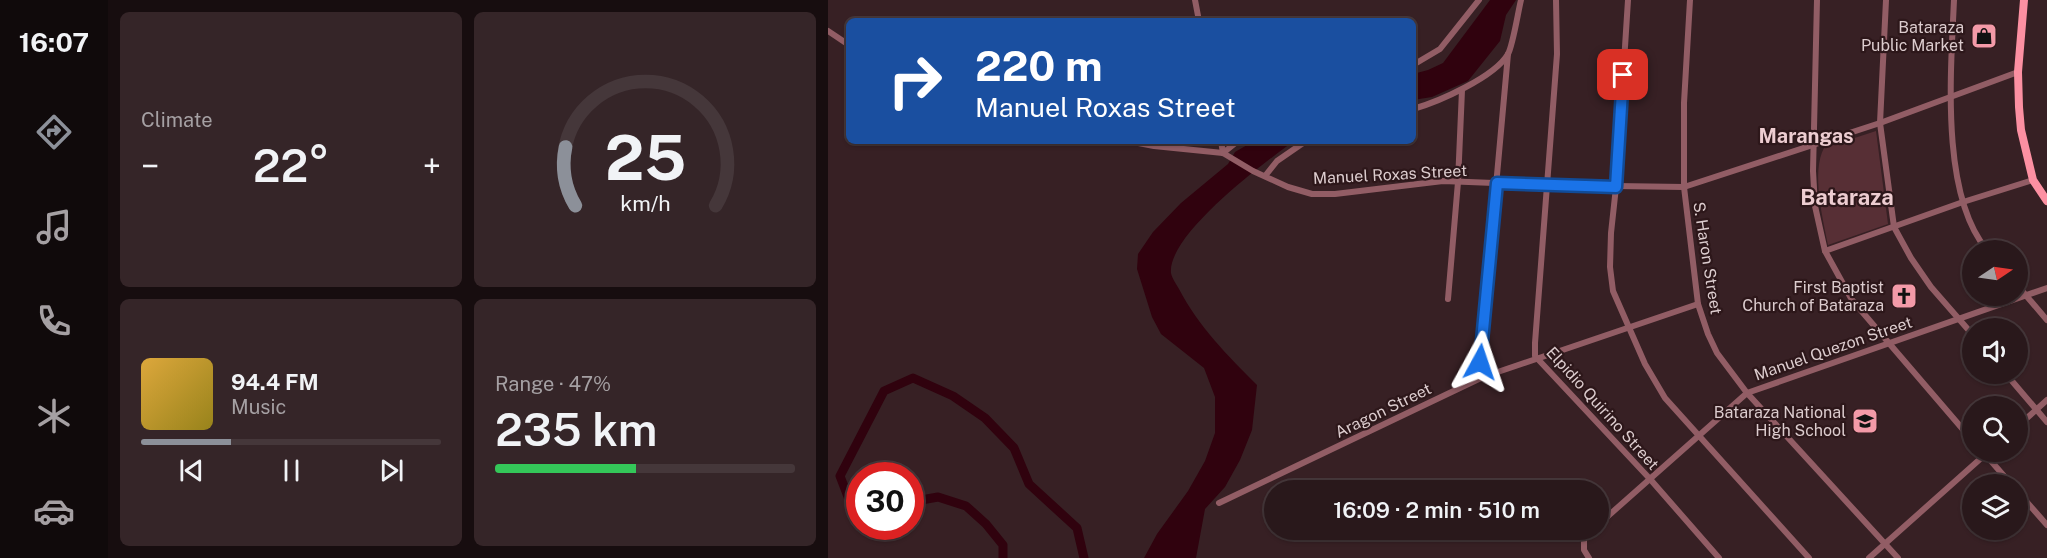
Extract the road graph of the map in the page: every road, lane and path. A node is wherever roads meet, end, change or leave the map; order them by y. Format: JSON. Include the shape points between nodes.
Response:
{"nodes":[{"id":1,"x":1195,"y":0,"type":"edge"},
{"id":2,"x":1479,"y":0,"type":"edge"},
{"id":3,"x":1521,"y":0,"type":"edge"},
{"id":4,"x":1556,"y":0,"type":"edge"},
{"id":5,"x":1628,"y":0,"type":"edge"},
{"id":6,"x":1690,"y":0,"type":"edge"},
{"id":7,"x":1817,"y":0,"type":"edge"},
{"id":8,"x":1886,"y":0,"type":"edge"},
{"id":9,"x":1954,"y":0,"type":"edge"},
{"id":10,"x":2024,"y":0,"type":"edge"},
{"id":11,"x":1198,"y":18,"type":"edge"},
{"id":12,"x":828,"y":31,"type":"edge"},
{"id":13,"x":846,"y":43,"type":"edge"},
{"id":14,"x":1508,"y":54,"type":"junction"},
{"id":15,"x":1416,"y":63,"type":"edge"},
{"id":16,"x":2018,"y":72,"type":"junction"},
{"id":17,"x":1462,"y":90,"type":"junction"},
{"id":18,"x":1949,"y":98,"type":"junction"},
{"id":19,"x":1416,"y":108,"type":"edge"},
{"id":20,"x":1880,"y":123,"type":"junction"},
{"id":21,"x":1144,"y":144,"type":"edge"},
{"id":22,"x":1222,"y":144,"type":"edge"},
{"id":23,"x":1234,"y":144,"type":"edge"},
{"id":24,"x":1302,"y":144,"type":"edge"},
{"id":25,"x":1814,"y":144,"type":"junction"},
{"id":26,"x":1223,"y":153,"type":"junction"},
{"id":27,"x":1265,"y":176,"type":"junction"},
{"id":28,"x":2034,"y":180,"type":"junction"},
{"id":29,"x":1458,"y":182,"type":"junction"},
{"id":30,"x":1497,"y":183,"type":"junction"},
{"id":31,"x":1547,"y":185,"type":"junction"},
{"id":32,"x":1616,"y":187,"type":"junction"},
{"id":33,"x":1684,"y":187,"type":"junction"},
{"id":34,"x":2047,"y":201,"type":"edge"},
{"id":35,"x":1963,"y":202,"type":"junction"},
{"id":36,"x":1894,"y":227,"type":"junction"},
{"id":37,"x":1982,"y":240,"type":"edge"},
{"id":38,"x":1825,"y":251,"type":"junction"},
{"id":39,"x":2047,"y":288,"type":"edge"},
{"id":40,"x":2028,"y":296,"type":"edge"},
{"id":41,"x":2028,"y":297,"type":"edge"},
{"id":42,"x":1448,"y":299,"type":"dead end"},
{"id":43,"x":1698,"y":304,"type":"junction"},
{"id":44,"x":1996,"y":306,"type":"edge"},
{"id":45,"x":1959,"y":318,"type":"junction"},
{"id":46,"x":2047,"y":320,"type":"edge"},
{"id":47,"x":1962,"y":322,"type":"edge"},
{"id":48,"x":1629,"y":328,"type":"junction"},
{"id":49,"x":1888,"y":344,"type":"junction"},
{"id":50,"x":1536,"y":359,"type":"junction"},
{"id":51,"x":1483,"y":377,"type":"junction"},
{"id":52,"x":2014,"y":384,"type":"edge"},
{"id":53,"x":1747,"y":393,"type":"junction"},
{"id":54,"x":2047,"y":400,"type":"edge"},
{"id":55,"x":2036,"y":410,"type":"junction"},
{"id":56,"x":2028,"y":417,"type":"edge"},
{"id":57,"x":2047,"y":422,"type":"edge"},
{"id":58,"x":1962,"y":429,"type":"edge"},
{"id":59,"x":1698,"y":434,"type":"junction"},
{"id":60,"x":1974,"y":462,"type":"edge"},
{"id":61,"x":1993,"y":462,"type":"edge"},
{"id":62,"x":2003,"y":474,"type":"edge"},
{"id":63,"x":1650,"y":479,"type":"junction"},
{"id":64,"x":1219,"y":503,"type":"dead end"},
{"id":65,"x":2028,"y":503,"type":"edge"},
{"id":66,"x":1609,"y":515,"type":"edge"},
{"id":67,"x":2047,"y":525,"type":"edge"},
{"id":68,"x":1584,"y":540,"type":"edge"},
{"id":69,"x":1885,"y":544,"type":"junction"},
{"id":70,"x":1589,"y":558,"type":"edge"},
{"id":71,"x":1719,"y":558,"type":"edge"},
{"id":72,"x":1809,"y":558,"type":"edge"},
{"id":73,"x":1869,"y":558,"type":"edge"},
{"id":74,"x":1898,"y":558,"type":"edge"}],
"edges":[{"from":1,"to":11,"type":"street"},
{"from":2,"to":15,"type":"street","via":[[1440,49]]},
{"from":3,"to":14,"type":"street"},
{"from":4,"to":31,"type":"street","name":"Elpidio Quirino Street","via":[[1557,54]]},
{"from":5,"to":32,"type":"street"},
{"from":6,"to":33,"type":"street","name":"S. Haron Street"},
{"from":7,"to":25,"type":"street"},
{"from":8,"to":20,"type":"street"},
{"from":9,"to":18,"type":"street"},
{"from":10,"to":16,"type":"main road"},
{"from":12,"to":13,"type":"street"},
{"from":14,"to":17,"type":"street","via":[[1490,72]]},
{"from":14,"to":30,"type":"street"},
{"from":16,"to":18,"type":"street","name":"Manuel Roxas Street"},
{"from":16,"to":28,"type":"main road","via":[[2021,130]]},
{"from":17,"to":19,"type":"street"},
{"from":17,"to":29,"type":"street"},
{"from":18,"to":20,"type":"street","name":"Manuel Roxas Street"},
{"from":18,"to":35,"type":"street"},
{"from":20,"to":25,"type":"street","name":"Manuel Roxas Street"},
{"from":20,"to":36,"type":"street"},
{"from":21,"to":26,"type":"street"},
{"from":22,"to":26,"type":"street"},
{"from":23,"to":26,"type":"street"},
{"from":24,"to":27,"type":"street","via":[[1277,161]]},
{"from":25,"to":33,"type":"street","name":"Manuel Roxas Street"},
{"from":25,"to":38,"type":"street","via":[[1815,206]]},
{"from":26,"to":27,"type":"street","name":"Manuel Roxas Street"},
{"from":27,"to":29,"type":"street","name":"Manuel Roxas Street","via":[[1312,194]]},
{"from":28,"to":34,"type":"main road"},
{"from":28,"to":35,"type":"street"},
{"from":29,"to":30,"type":"street","name":"Manuel Roxas Street"},
{"from":29,"to":42,"type":"street"},
{"from":30,"to":31,"type":"street","name":"Manuel Roxas Street"},
{"from":30,"to":51,"type":"street","via":[[1480,362]]},
{"from":31,"to":32,"type":"street","name":"Manuel Roxas Street"},
{"from":31,"to":50,"type":"street","name":"Elpidio Quirino Street"},
{"from":32,"to":33,"type":"street","name":"Manuel Roxas Street"},
{"from":32,"to":48,"type":"street","via":[[1610,267],[1613,291]]},
{"from":33,"to":43,"type":"street","name":"S. Haron Street"},
{"from":35,"to":36,"type":"street"},
{"from":35,"to":37,"type":"street"},
{"from":36,"to":38,"type":"street"},
{"from":36,"to":45,"type":"street","via":[[1931,287]]},
{"from":38,"to":49,"type":"street","via":[[1852,300]]},
{"from":39,"to":40,"type":"street","name":"Manuel Quezon Street"},
{"from":41,"to":46,"type":"street"},
{"from":43,"to":48,"type":"street","name":"Aragon Street"},
{"from":43,"to":53,"type":"street","name":"S. Haron Street","via":[[1717,353]]},
{"from":44,"to":45,"type":"street","name":"Manuel Quezon Street"},
{"from":45,"to":47,"type":"street"},
{"from":45,"to":49,"type":"street","name":"Manuel Quezon Street"},
{"from":48,"to":50,"type":"street","name":"Aragon Street"},
{"from":48,"to":59,"type":"street","via":[[1657,386]]},
{"from":49,"to":53,"type":"street","name":"Manuel Quezon Street"},
{"from":49,"to":58,"type":"street"},
{"from":50,"to":51,"type":"street","name":"Aragon Street"},
{"from":50,"to":63,"type":"street","name":"Elpidio Quirino Street"},
{"from":51,"to":64,"type":"street","name":"Aragon Street"},
{"from":52,"to":55,"type":"street"},
{"from":53,"to":59,"type":"street","name":"Manuel Quezon Street"},
{"from":53,"to":69,"type":"street","name":"S. Haron Street"},
{"from":54,"to":55,"type":"street"},
{"from":55,"to":56,"type":"street"},
{"from":55,"to":57,"type":"street"},
{"from":59,"to":63,"type":"street","name":"Manuel Quezon Street"},
{"from":59,"to":72,"type":"street"},
{"from":60,"to":69,"type":"street"},
{"from":61,"to":62,"type":"street"},
{"from":63,"to":66,"type":"street","name":"Manuel Quezon Street"},
{"from":63,"to":71,"type":"street","name":"Elpidio Quirino Street"},
{"from":65,"to":67,"type":"street"},
{"from":68,"to":70,"type":"street"},
{"from":69,"to":73,"type":"street"},
{"from":69,"to":74,"type":"street","name":"S. Haron Street"}]}
